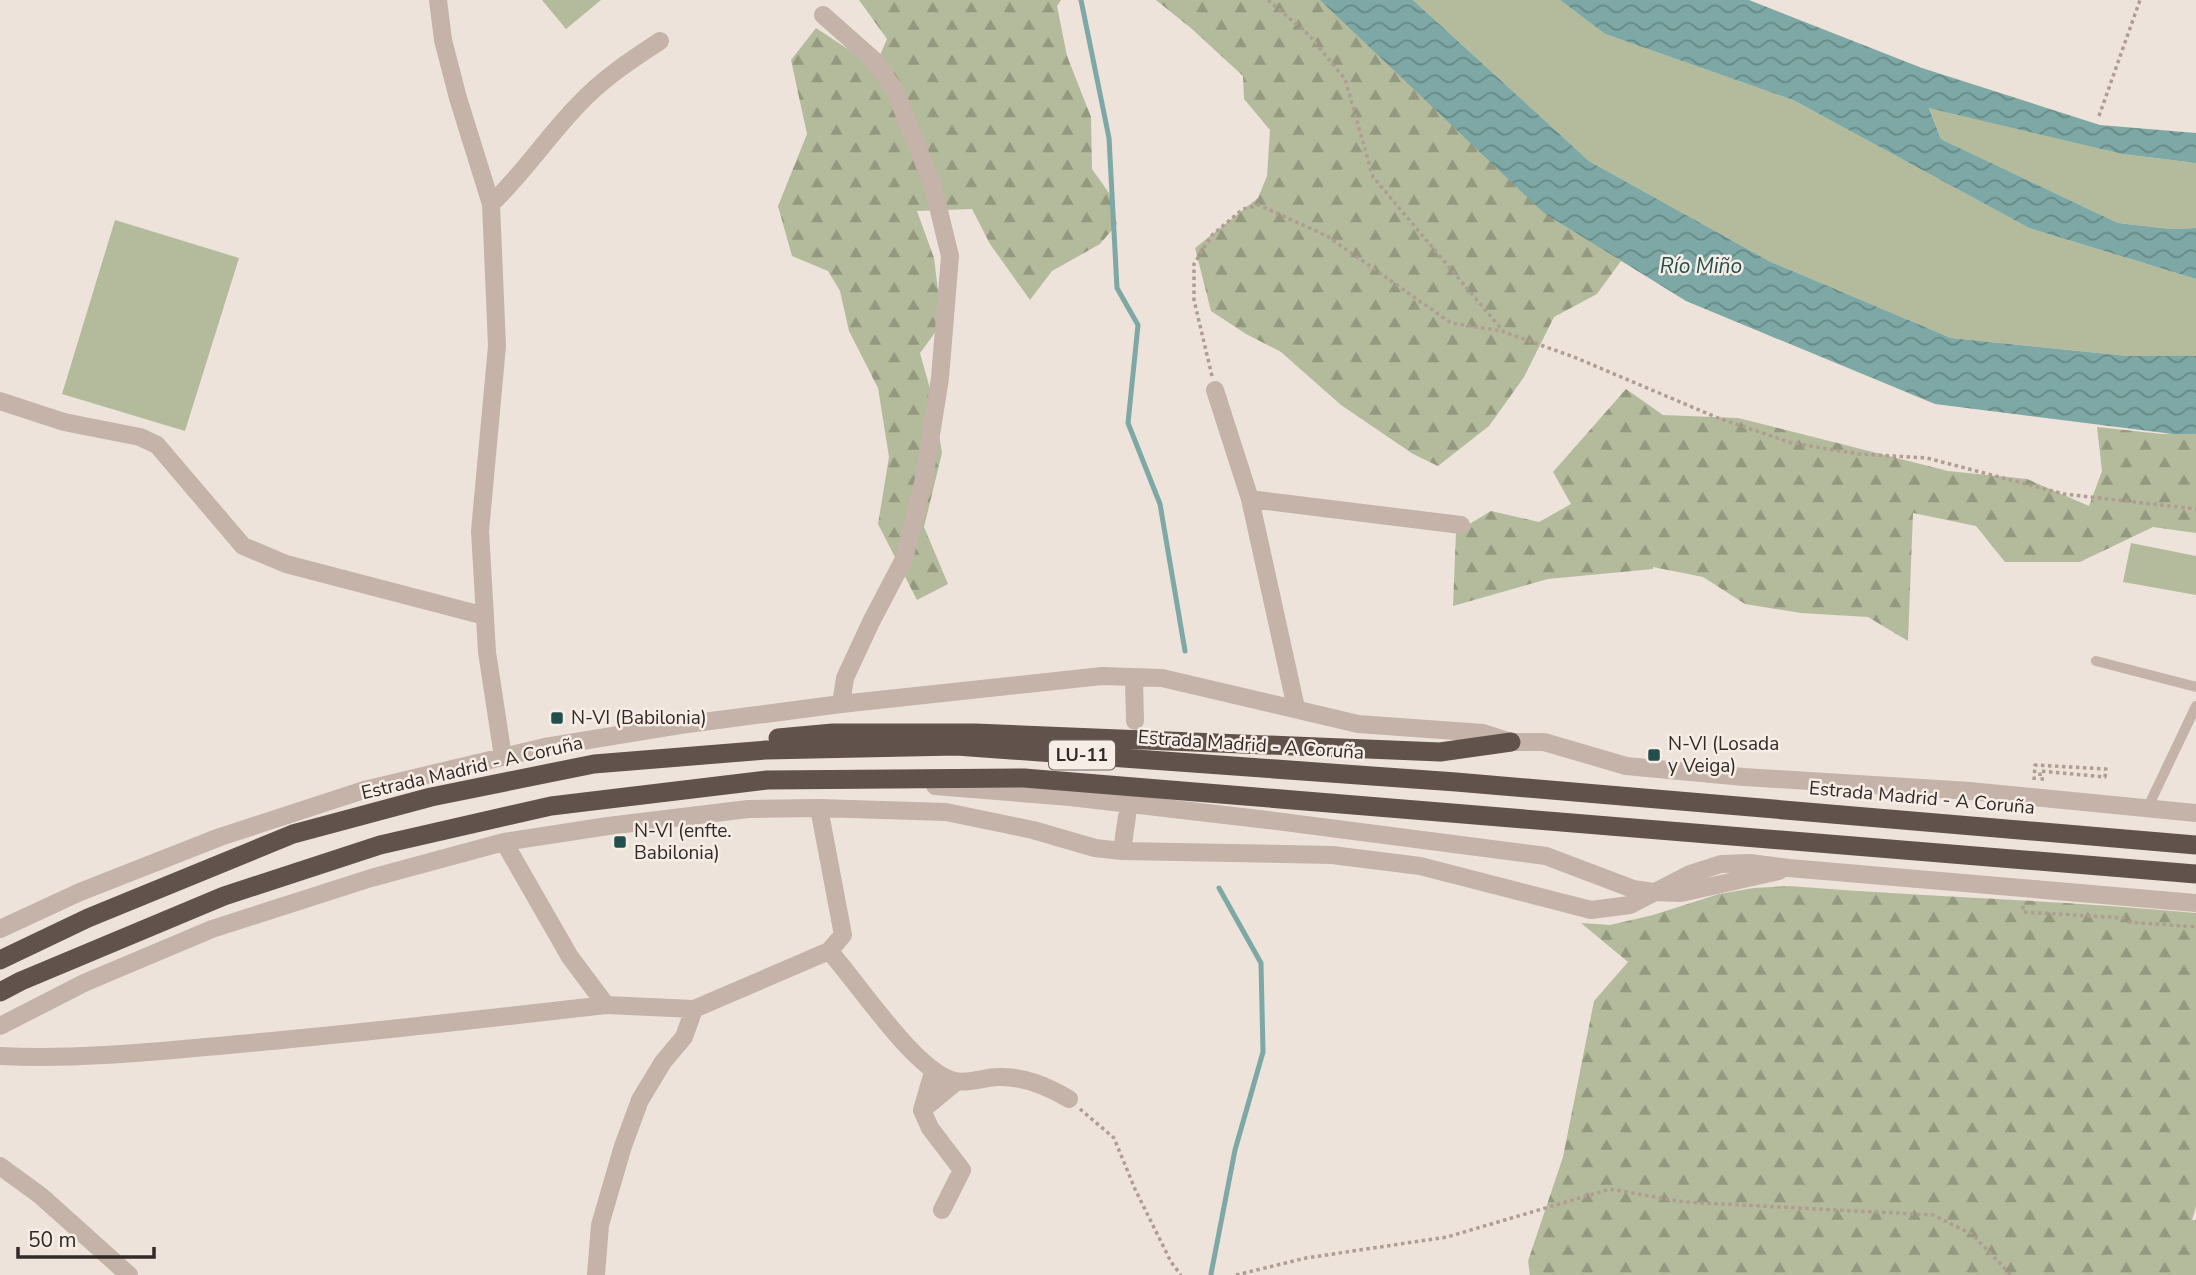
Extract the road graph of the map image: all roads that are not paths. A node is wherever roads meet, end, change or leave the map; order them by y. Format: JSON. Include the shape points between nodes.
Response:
{"nodes":[{"id":1,"x":438,"y":0,"type":"edge"},
{"id":2,"x":823,"y":15,"type":"dead end"},
{"id":3,"x":660,"y":41,"type":"dead end"},
{"id":4,"x":491,"y":204,"type":"junction"},
{"id":5,"x":1215,"y":390,"type":"road end"},
{"id":6,"x":0,"y":401,"type":"edge"},
{"id":7,"x":1250,"y":499,"type":"junction"},
{"id":8,"x":1461,"y":525,"type":"dead end"},
{"id":9,"x":485,"y":615,"type":"junction"},
{"id":10,"x":2096,"y":662,"type":"dead end"},
{"id":11,"x":1134,"y":678,"type":"junction"},
{"id":12,"x":2196,"y":687,"type":"edge"},
{"id":13,"x":841,"y":704,"type":"junction"},
{"id":14,"x":2196,"y":706,"type":"edge"},
{"id":15,"x":1296,"y":708,"type":"junction"},
{"id":16,"x":1135,"y":721,"type":"dead end"},
{"id":17,"x":1511,"y":742,"type":"junction"},
{"id":18,"x":503,"y":757,"type":"junction"},
{"id":19,"x":644,"y":759,"type":"junction"},
{"id":20,"x":843,"y":779,"type":"junction"},
{"id":21,"x":819,"y":808,"type":"junction"},
{"id":22,"x":2147,"y":809,"type":"junction"},
{"id":23,"x":2196,"y":813,"type":"edge"},
{"id":24,"x":1127,"y":816,"type":"dead end"},
{"id":25,"x":504,"y":842,"type":"junction"},
{"id":26,"x":2196,"y":845,"type":"edge"},
{"id":27,"x":1122,"y":851,"type":"junction"},
{"id":28,"x":2196,"y":874,"type":"edge"},
{"id":29,"x":1653,"y":892,"type":"junction"},
{"id":30,"x":2196,"y":903,"type":"edge"},
{"id":31,"x":0,"y":929,"type":"edge"},
{"id":32,"x":829,"y":951,"type":"junction"},
{"id":33,"x":0,"y":960,"type":"edge"},
{"id":34,"x":0,"y":992,"type":"edge"},
{"id":35,"x":606,"y":1005,"type":"junction"},
{"id":36,"x":694,"y":1009,"type":"junction"},
{"id":37,"x":0,"y":1027,"type":"edge"},
{"id":38,"x":0,"y":1056,"type":"edge"},
{"id":39,"x":933,"y":1072,"type":"junction"},
{"id":40,"x":956,"y":1082,"type":"junction"},
{"id":41,"x":1069,"y":1099,"type":"road end"},
{"id":42,"x":922,"y":1110,"type":"junction"},
{"id":43,"x":0,"y":1166,"type":"edge"},
{"id":44,"x":942,"y":1210,"type":"dead end"},
{"id":45,"x":122,"y":1273,"type":"edge"},
{"id":46,"x":596,"y":1275,"type":"edge"}],
"edges":[{"from":1,"to":4,"type":"street","via":[[458,98]]},
{"from":2,"to":13,"type":"street","via":[[875,61],[895,91],[933,186],[950,256],[940,378],[917,506],[904,559],[845,678]]},
{"from":3,"to":4,"type":"street","via":[[619,68],[578,104]]},
{"from":4,"to":9,"type":"street","via":[[497,346],[480,531]]},
{"from":5,"to":7,"type":"street"},
{"from":6,"to":9,"type":"street","via":[[157,445],[243,546],[286,564]]},
{"from":7,"to":8,"type":"street"},
{"from":7,"to":15,"type":"street"},
{"from":9,"to":18,"type":"street"},
{"from":10,"to":12,"type":"lane"},
{"from":11,"to":13,"type":"street","via":[[1102,676]]},
{"from":11,"to":15,"type":"street","via":[[1162,678]]},
{"from":11,"to":16,"type":"street"},
{"from":13,"to":18,"type":"street","via":[[680,725]]},
{"from":14,"to":22,"type":"lane"},
{"from":15,"to":17,"type":"street","via":[[1358,724],[1483,733]]},
{"from":17,"to":19,"type":"highway","via":[[1440,752],[975,733],[833,733],[735,742]]},
{"from":17,"to":22,"type":"street","via":[[1544,742],[1626,766]]},
{"from":18,"to":31,"type":"street","via":[[364,790],[220,837],[79,892]]},
{"from":19,"to":26,"type":"highway","name":"Estrada Madrid - A Coruña","number":"LU-11","via":[[766,750],[956,746],[1469,783]]},
{"from":19,"to":33,"type":"highway","name":"Estrada Madrid - A Coruña","number":"LU-11","via":[[594,764],[431,797],[293,834],[88,918]]},
{"from":20,"to":28,"type":"highway","number":"LU-11","via":[[1024,778]]},
{"from":20,"to":29,"type":"street","via":[[1070,797],[1546,856],[1633,889]]},
{"from":20,"to":34,"type":"highway","number":"LU-11","via":[[767,780],[551,806],[380,845],[225,896]]},
{"from":21,"to":25,"type":"street","via":[[748,809]]},
{"from":21,"to":27,"type":"street","via":[[946,812]]},
{"from":21,"to":32,"type":"street","via":[[843,935]]},
{"from":22,"to":23,"type":"street"},
{"from":24,"to":27,"type":"street"},
{"from":25,"to":35,"type":"street","via":[[570,957]]},
{"from":25,"to":37,"type":"street","via":[[212,929],[84,982]]},
{"from":27,"to":29,"type":"street","via":[[1332,855],[1420,866],[1591,910],[1630,905]]},
{"from":29,"to":30,"type":"street","via":[[1721,864],[1750,863]]},
{"from":32,"to":36,"type":"street"},
{"from":32,"to":39,"type":"street","via":[[877,1013]]},
{"from":35,"to":36,"type":"street"},
{"from":35,"to":38,"type":"street","via":[[119,1055]]},
{"from":36,"to":46,"type":"street","via":[[684,1037],[640,1100],[627,1135],[600,1224]]},
{"from":39,"to":40,"type":"street"},
{"from":39,"to":42,"type":"street"},
{"from":40,"to":41,"type":"street","via":[[1001,1077],[1041,1083]]},
{"from":40,"to":42,"type":"street"},
{"from":42,"to":44,"type":"street","via":[[929,1128],[962,1170]]},
{"from":43,"to":45,"type":"street","via":[[41,1196]]}]}
